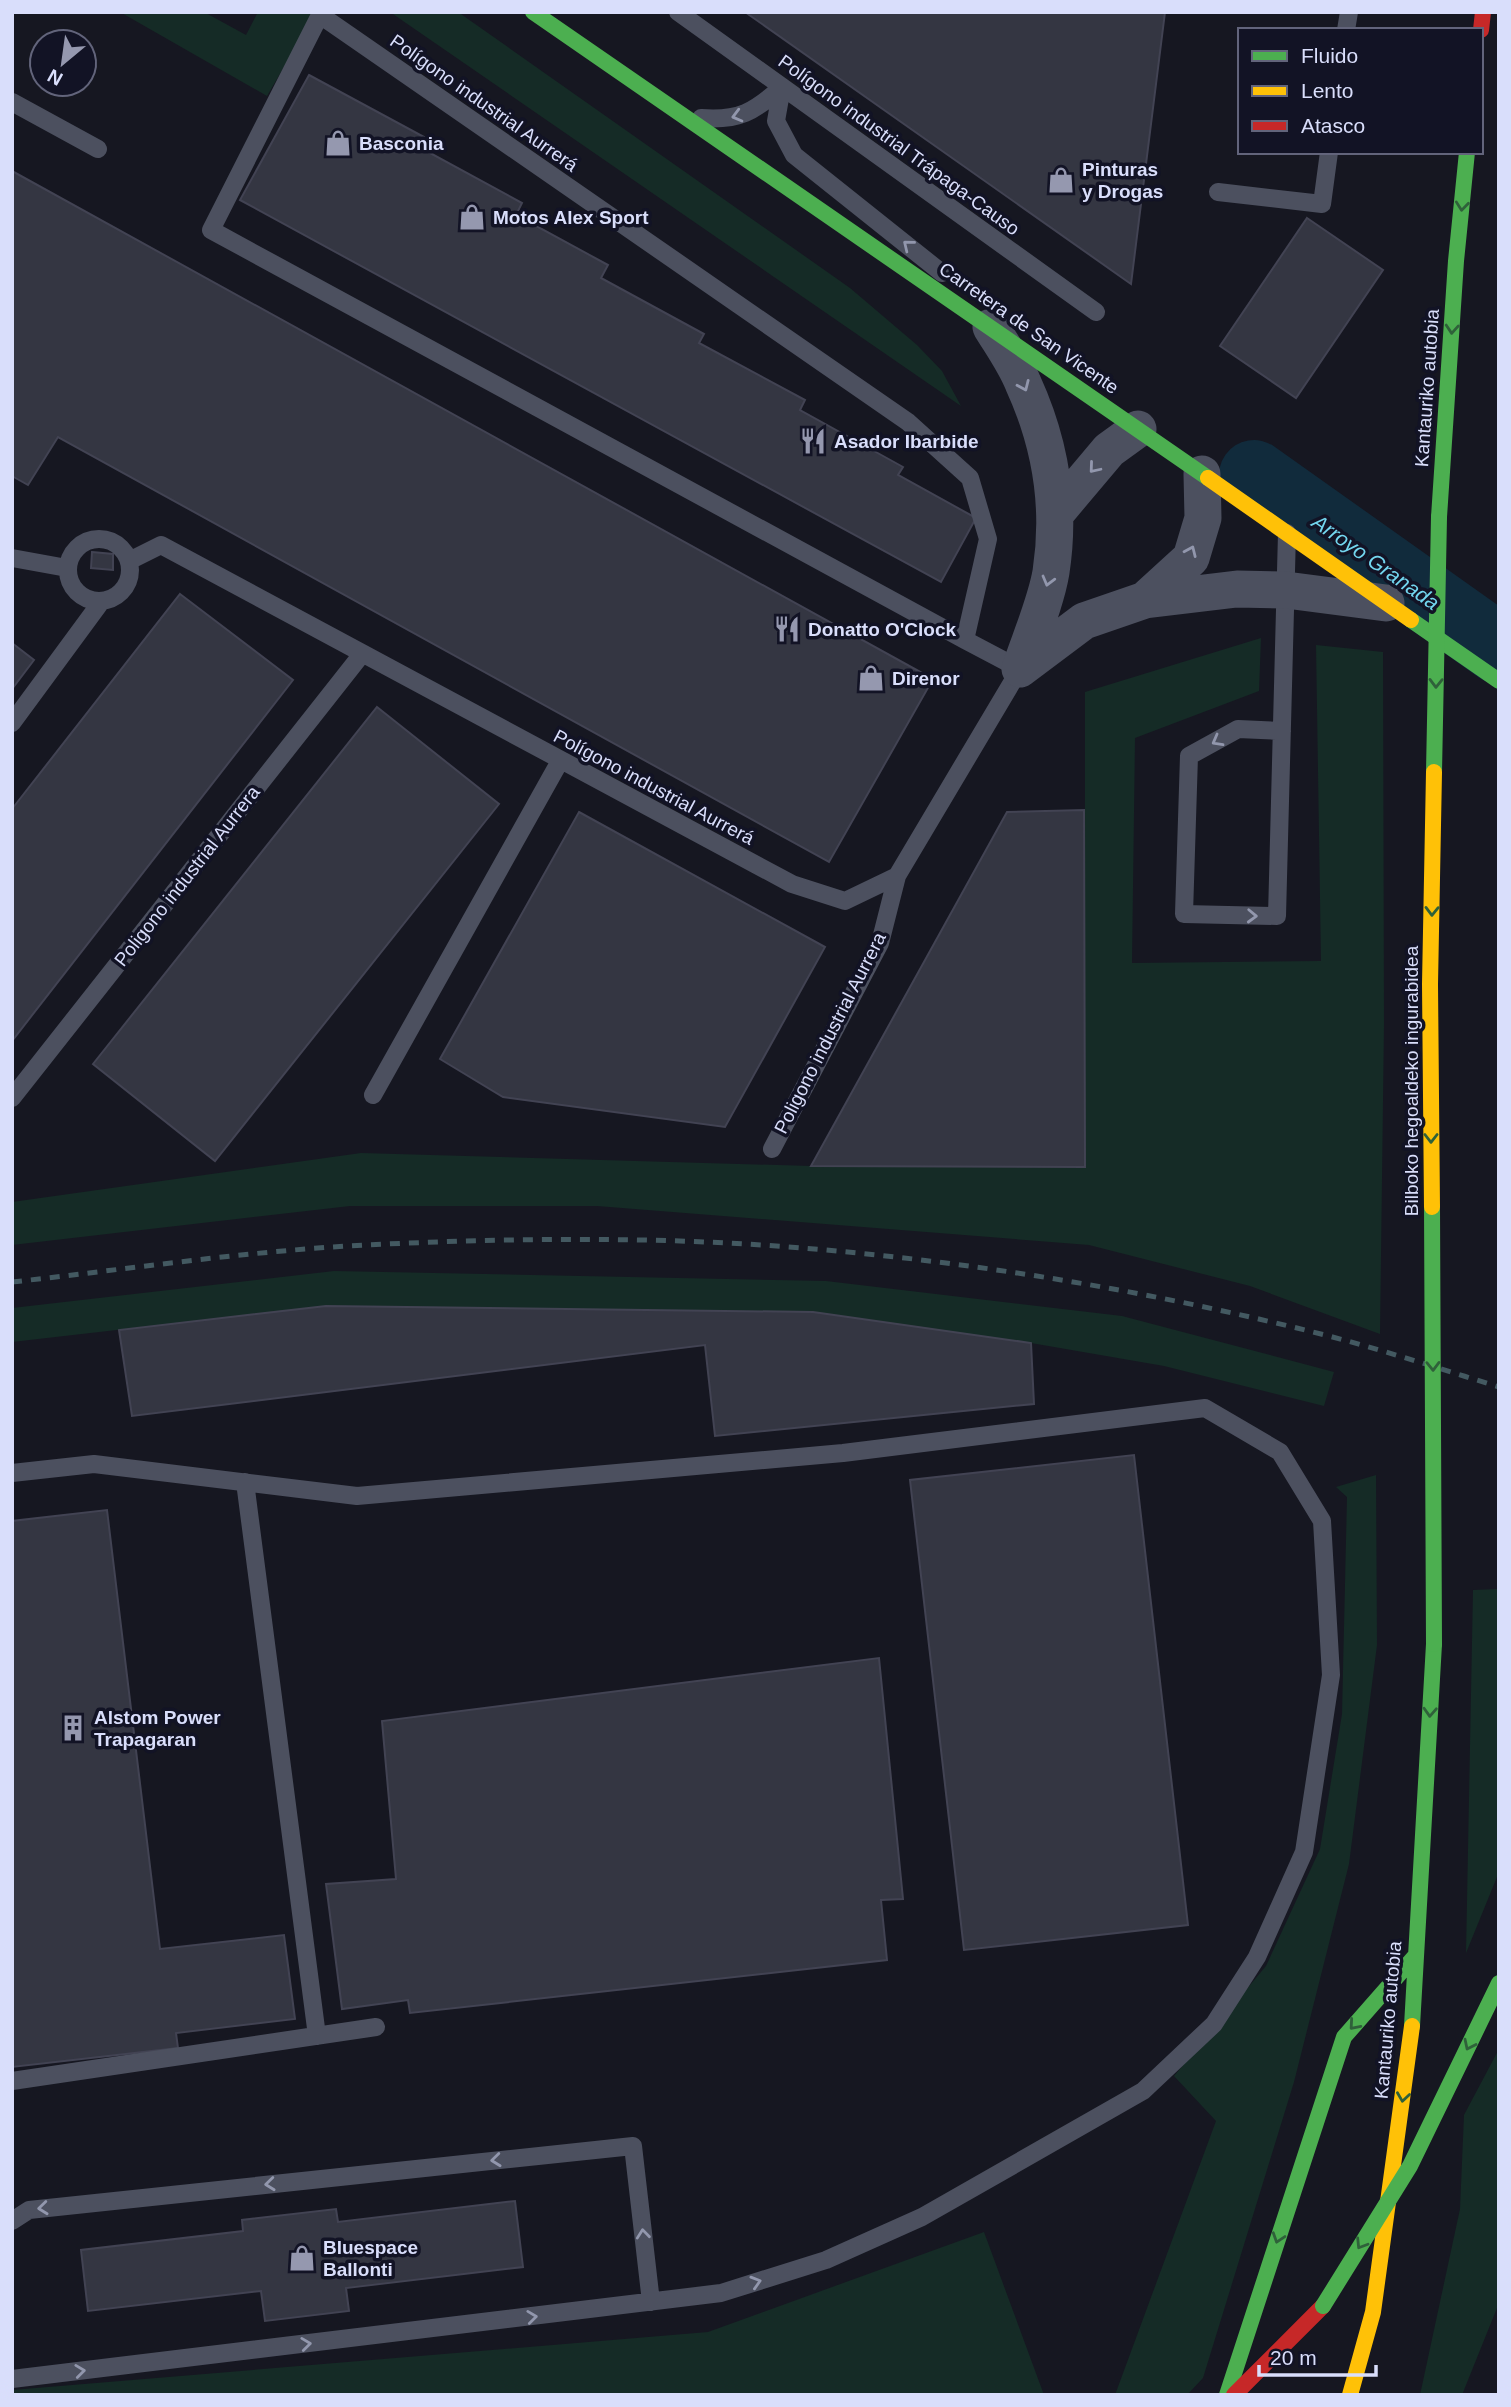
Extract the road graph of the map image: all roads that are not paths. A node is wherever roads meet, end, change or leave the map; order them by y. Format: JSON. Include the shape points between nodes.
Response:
{"nodes":[{"id":1,"x":533,"y":12,"type":"edge"},
{"id":2,"x":678,"y":12,"type":"edge"},
{"id":3,"x":782,"y":88,"type":"junction"},
{"id":4,"x":12,"y":102,"type":"edge"},
{"id":5,"x":683,"y":117,"type":"junction"},
{"id":6,"x":98,"y":149,"type":"dead end"},
{"id":7,"x":1329,"y":154,"type":"edge"},
{"id":8,"x":1467,"y":154,"type":"edge"},
{"id":9,"x":1218,"y":192,"type":"dead end"},
{"id":10,"x":1097,"y":312,"type":"dead end"},
{"id":11,"x":991,"y":327,"type":"junction"},
{"id":12,"x":1138,"y":429,"type":"junction"},
{"id":13,"x":1202,"y":474,"type":"junction"},
{"id":14,"x":1056,"y":513,"type":"junction"},
{"id":15,"x":1440,"y":517,"type":"joint"},
{"id":16,"x":1287,"y":533,"type":"junction"},
{"id":17,"x":12,"y":558,"type":"edge"},
{"id":18,"x":129,"y":561,"type":"junction"},
{"id":19,"x":67,"y":568,"type":"junction"},
{"id":20,"x":1286,"y":590,"type":"junction"},
{"id":21,"x":1145,"y":600,"type":"junction"},
{"id":22,"x":101,"y":602,"type":"junction"},
{"id":23,"x":1386,"y":603,"type":"junction"},
{"id":24,"x":965,"y":640,"type":"junction"},
{"id":25,"x":362,"y":654,"type":"junction"},
{"id":26,"x":1020,"y":670,"type":"junction"},
{"id":27,"x":1499,"y":681,"type":"edge"},
{"id":28,"x":12,"y":723,"type":"edge"},
{"id":29,"x":1282,"y":731,"type":"junction"},
{"id":30,"x":561,"y":761,"type":"junction"},
{"id":31,"x":897,"y":876,"type":"junction"},
{"id":32,"x":373,"y":1094,"type":"dead end"},
{"id":33,"x":12,"y":1098,"type":"edge"},
{"id":34,"x":772,"y":1149,"type":"dead end"},
{"id":35,"x":12,"y":1473,"type":"edge"},
{"id":36,"x":245,"y":1482,"type":"junction"},
{"id":37,"x":1434,"y":1644,"type":"joint"},
{"id":38,"x":1416,"y":1955,"type":"junction"},
{"id":39,"x":1499,"y":1983,"type":"edge"},
{"id":40,"x":376,"y":2027,"type":"dead end"},
{"id":41,"x":317,"y":2036,"type":"junction"},
{"id":42,"x":12,"y":2081,"type":"edge"},
{"id":43,"x":12,"y":2221,"type":"edge"},
{"id":44,"x":651,"y":2302,"type":"junction"},
{"id":45,"x":1323,"y":2306,"type":"junction"},
{"id":46,"x":1290,"y":2361,"type":"dead end"},
{"id":47,"x":12,"y":2379,"type":"edge"},
{"id":48,"x":1227,"y":2395,"type":"edge"},
{"id":49,"x":1234,"y":2395,"type":"edge"},
{"id":50,"x":1350,"y":2395,"type":"edge"}],
"edges":[{"from":1,"to":5,"type":"main road","name":"Carretera de San Vicente"},
{"from":2,"to":3,"type":"lane","name":"Polígono industrial Trápaga-Causo"},
{"from":3,"to":5,"type":"lane","one_way":true,"via":[[740,117]]},
{"from":3,"to":10,"type":"lane","name":"Polígono industrial Trápaga-Causo"},
{"from":11,"to":3,"type":"lane","one_way":true,"via":[[960,288],[794,155],[776,121]]},
{"from":4,"to":6,"type":"lane"},
{"from":5,"to":11,"type":"main road","name":"Carretera de San Vicente"},
{"from":7,"to":9,"type":"lane","via":[[1322,205]]},
{"from":8,"to":15,"type":"main road","name":"Kantauriko autobia","one_way":true},
{"from":11,"to":12,"type":"main road","name":"Carretera de San Vicente"},
{"from":11,"to":14,"type":"street","one_way":true,"via":[[1037,416],[1046,442]]},
{"from":12,"to":13,"type":"main road","name":"Carretera de San Vicente"},
{"from":12,"to":14,"type":"street","one_way":true,"via":[[1109,450]]},
{"from":13,"to":16,"type":"main road","name":"Carretera de San Vicente"},
{"from":21,"to":13,"type":"street","one_way":true,"via":[[1191,558],[1203,518]]},
{"from":14,"to":26,"type":"street","one_way":true,"via":[[1050,573]]},
{"from":15,"to":37,"type":"main road","name":"Bilboko hegoaldeko ingurabidea","one_way":true,"bridge":true,"via":[[1430,984]]},
{"from":16,"to":20,"type":"lane"},
{"from":16,"to":23,"type":"main road","name":"Carretera de San Vicente"},
{"from":17,"to":19,"type":"lane"},
{"from":18,"to":19,"type":"lane","via":[[116,544],[95,539],[76,548]]},
{"from":18,"to":22,"type":"lane","via":[[125,589]]},
{"from":18,"to":25,"type":"lane","name":"Polígono industrial Aurrerá","via":[[161,545]]},
{"from":19,"to":22,"type":"lane","via":[[68,579],[80,596]]},
{"from":20,"to":21,"type":"street","via":[[1237,589]]},
{"from":20,"to":23,"type":"street"},
{"from":20,"to":29,"type":"lane"},
{"from":21,"to":26,"type":"street","via":[[1084,621]]},
{"from":22,"to":28,"type":"lane"},
{"from":23,"to":27,"type":"main road","name":"Carretera de San Vicente"},
{"from":24,"to":24,"type":"lane","name":"Polígono industrial Aurrerá","via":[[211,230],[320,15],[908,422],[970,478],[988,539]]},
{"from":24,"to":26,"type":"lane","name":"Polígono industrial Aurrerá"},
{"from":25,"to":30,"type":"lane","name":"Polígono industrial Aurrerá"},
{"from":25,"to":33,"type":"lane","name":"Poligono industrial Aurrera"},
{"from":26,"to":31,"type":"lane"},
{"from":29,"to":29,"type":"lane","one_way":true,"via":[[1238,729],[1189,756],[1184,914],[1277,916]]},
{"from":30,"to":31,"type":"lane","name":"Polígono industrial Aurrerá","via":[[792,884],[845,901]]},
{"from":30,"to":32,"type":"lane"},
{"from":31,"to":34,"type":"lane","name":"Poligono industrial Aurrera","via":[[880,943]]},
{"from":35,"to":36,"type":"lane","via":[[94,1464]]},
{"from":36,"to":41,"type":"lane"},
{"from":44,"to":36,"type":"lane","one_way":true,"via":[[721,2293],[826,2260],[922,2217],[1143,2091],[1214,2024],[1257,1957],[1304,1852],[1331,1675],[1322,1521],[1279,1452],[1205,1408],[843,1453],[357,1496]]},
{"from":37,"to":38,"type":"main road","name":"Kantauriko autobia","one_way":true},
{"from":38,"to":48,"type":"main road","one_way":true,"via":[[1344,2037]]},
{"from":38,"to":50,"type":"main road","name":"Kantauriko autobia","one_way":true,"via":[[1411,2038],[1373,2312]]},
{"from":39,"to":45,"type":"main road","one_way":true,"bridge":true,"via":[[1410,2166]]},
{"from":40,"to":41,"type":"lane"},
{"from":41,"to":42,"type":"lane"},
{"from":44,"to":43,"type":"lane","one_way":true,"via":[[633,2146],[29,2210]]},
{"from":47,"to":44,"type":"lane","one_way":true},
{"from":45,"to":46,"type":"main road"},
{"from":45,"to":49,"type":"main road"}]}
